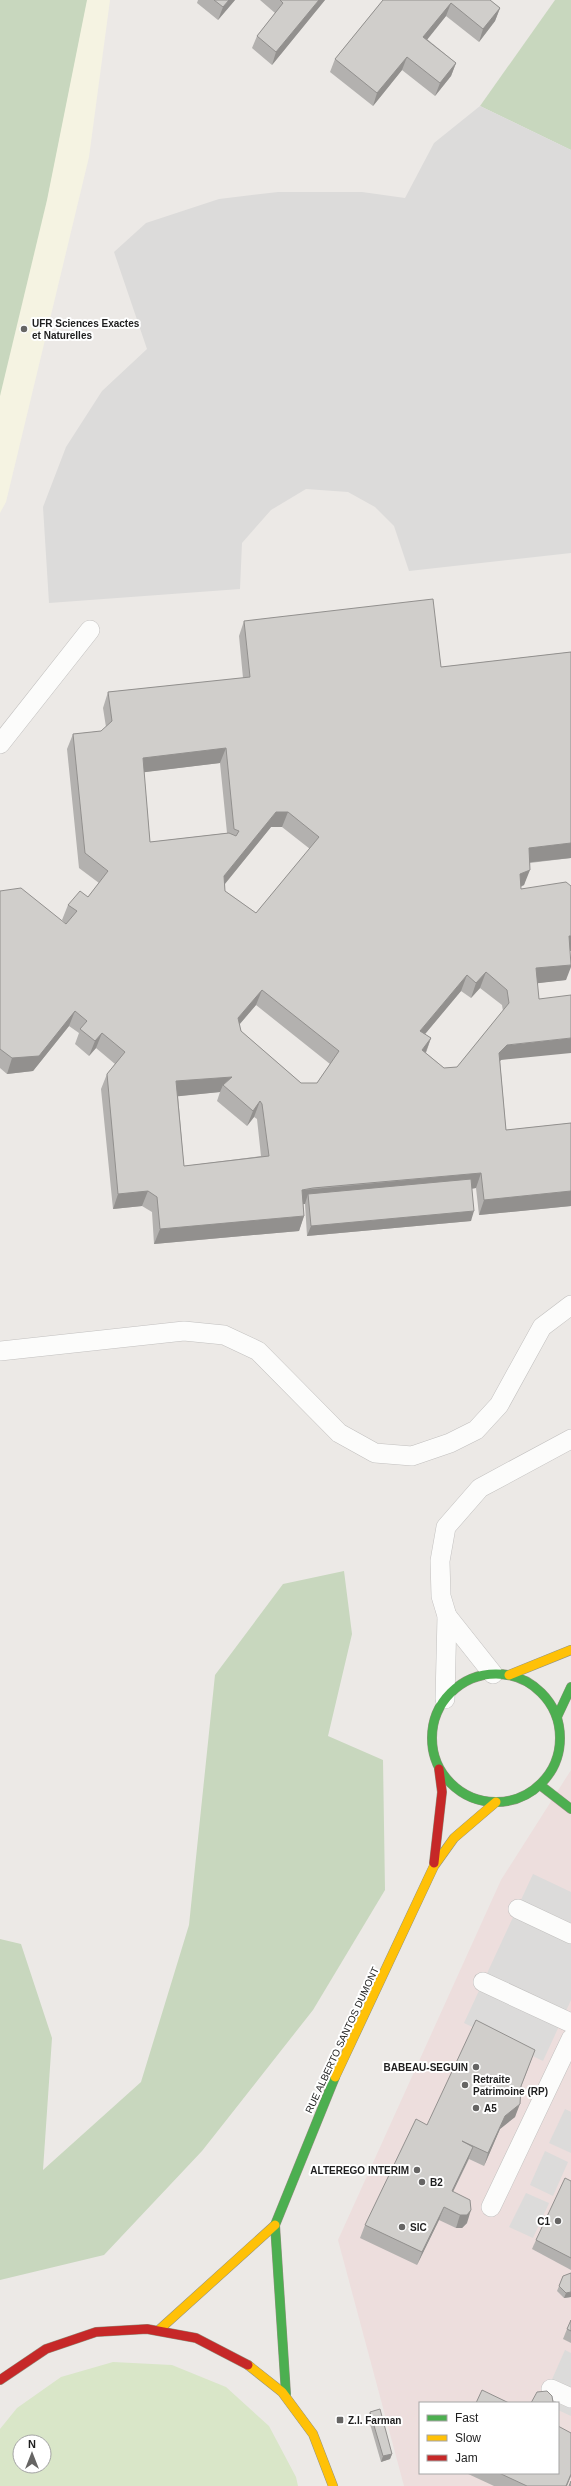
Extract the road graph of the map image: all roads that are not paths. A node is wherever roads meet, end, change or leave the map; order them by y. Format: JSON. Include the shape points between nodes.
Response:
{"nodes":[{"id":1,"x":90,"y":630,"type":"dead end"},
{"id":2,"x":0,"y":744,"type":"edge"},
{"id":3,"x":571,"y":1305,"type":"edge"},
{"id":4,"x":0,"y":1351,"type":"edge"},
{"id":5,"x":571,"y":1438,"type":"edge"},
{"id":6,"x":447,"y":1616,"type":"junction"},
{"id":7,"x":571,"y":1650,"type":"edge"},
{"id":8,"x":501,"y":1674,"type":"junction"},
{"id":9,"x":571,"y":1687,"type":"edge"},
{"id":10,"x":445,"y":1699,"type":"junction"},
{"id":11,"x":557,"y":1717,"type":"junction"},
{"id":12,"x":439,"y":1768,"type":"junction"},
{"id":13,"x":540,"y":1785,"type":"junction"},
{"id":14,"x":496,"y":1802,"type":"junction"},
{"id":15,"x":571,"y":1809,"type":"edge"},
{"id":16,"x":434,"y":1866,"type":"junction"},
{"id":17,"x":518,"y":1909,"type":"dead end"},
{"id":18,"x":571,"y":1934,"type":"edge"},
{"id":19,"x":483,"y":1982,"type":"dead end"},
{"id":20,"x":571,"y":2024,"type":"edge"},
{"id":21,"x":571,"y":2039,"type":"edge"},
{"id":22,"x":491,"y":2208,"type":"dead end"},
{"id":23,"x":275,"y":2225,"type":"junction"},
{"id":24,"x":160,"y":2329,"type":"junction"},
{"id":25,"x":14,"y":2368,"type":"junction"},
{"id":26,"x":0,"y":2369,"type":"edge"},
{"id":27,"x":0,"y":2380,"type":"edge"},
{"id":28,"x":551,"y":2389,"type":"dead end"},
{"id":29,"x":286,"y":2394,"type":"junction"},
{"id":30,"x":571,"y":2398,"type":"edge"},
{"id":31,"x":333,"y":2486,"type":"edge"}],
"edges":[{"from":1,"to":2,"type":"lane"},
{"from":3,"to":4,"type":"lane","via":[[542,1327],[499,1405],[476,1430],[412,1456],[375,1452],[339,1433],[258,1351],[224,1335],[184,1331]]},
{"from":5,"to":6,"type":"lane","via":[[480,1488],[446,1527],[440,1561],[441,1596]]},
{"from":6,"to":8,"type":"lane"},
{"from":6,"to":10,"type":"lane"},
{"from":7,"to":8,"type":"street"},
{"from":8,"to":10,"type":"street","via":[[478,1676],[463,1683]]},
{"from":8,"to":11,"type":"street","via":[[530,1683],[546,1698]]},
{"from":9,"to":11,"type":"street"},
{"from":10,"to":12,"type":"street","via":[[434,1721],[432,1746]]},
{"from":11,"to":13,"type":"street","via":[[560,1741],[554,1766]]},
{"from":12,"to":14,"type":"street","via":[[454,1787],[474,1798]]},
{"from":12,"to":16,"type":"street","name":"RUE ALBERTO SANTOS DUMONT","via":[[442,1792]]},
{"from":13,"to":14,"type":"street","via":[[520,1798]]},
{"from":13,"to":15,"type":"street"},
{"from":14,"to":16,"type":"street","name":"RUE ALBERTO SANTOS DUMONT","via":[[454,1838]]},
{"from":16,"to":23,"type":"street","name":"RUE ALBERTO SANTOS DUMONT","via":[[328,2092]]},
{"from":17,"to":18,"type":"lane"},
{"from":19,"to":20,"type":"lane"},
{"from":21,"to":22,"type":"lane"},
{"from":23,"to":24,"type":"street","name":"RUE ALBERTO SANTOS DUMONT"},
{"from":23,"to":29,"type":"street","name":"RUE ALBERTO SANTOS DUMONT"},
{"from":24,"to":25,"type":"street","via":[[127,2328],[83,2335],[46,2348]]},
{"from":24,"to":29,"type":"street","via":[[214,2343],[244,2359]]},
{"from":25,"to":26,"type":"street"},
{"from":25,"to":27,"type":"street"},
{"from":28,"to":30,"type":"lane"},
{"from":29,"to":31,"type":"street","via":[[312,2432]]}]}
